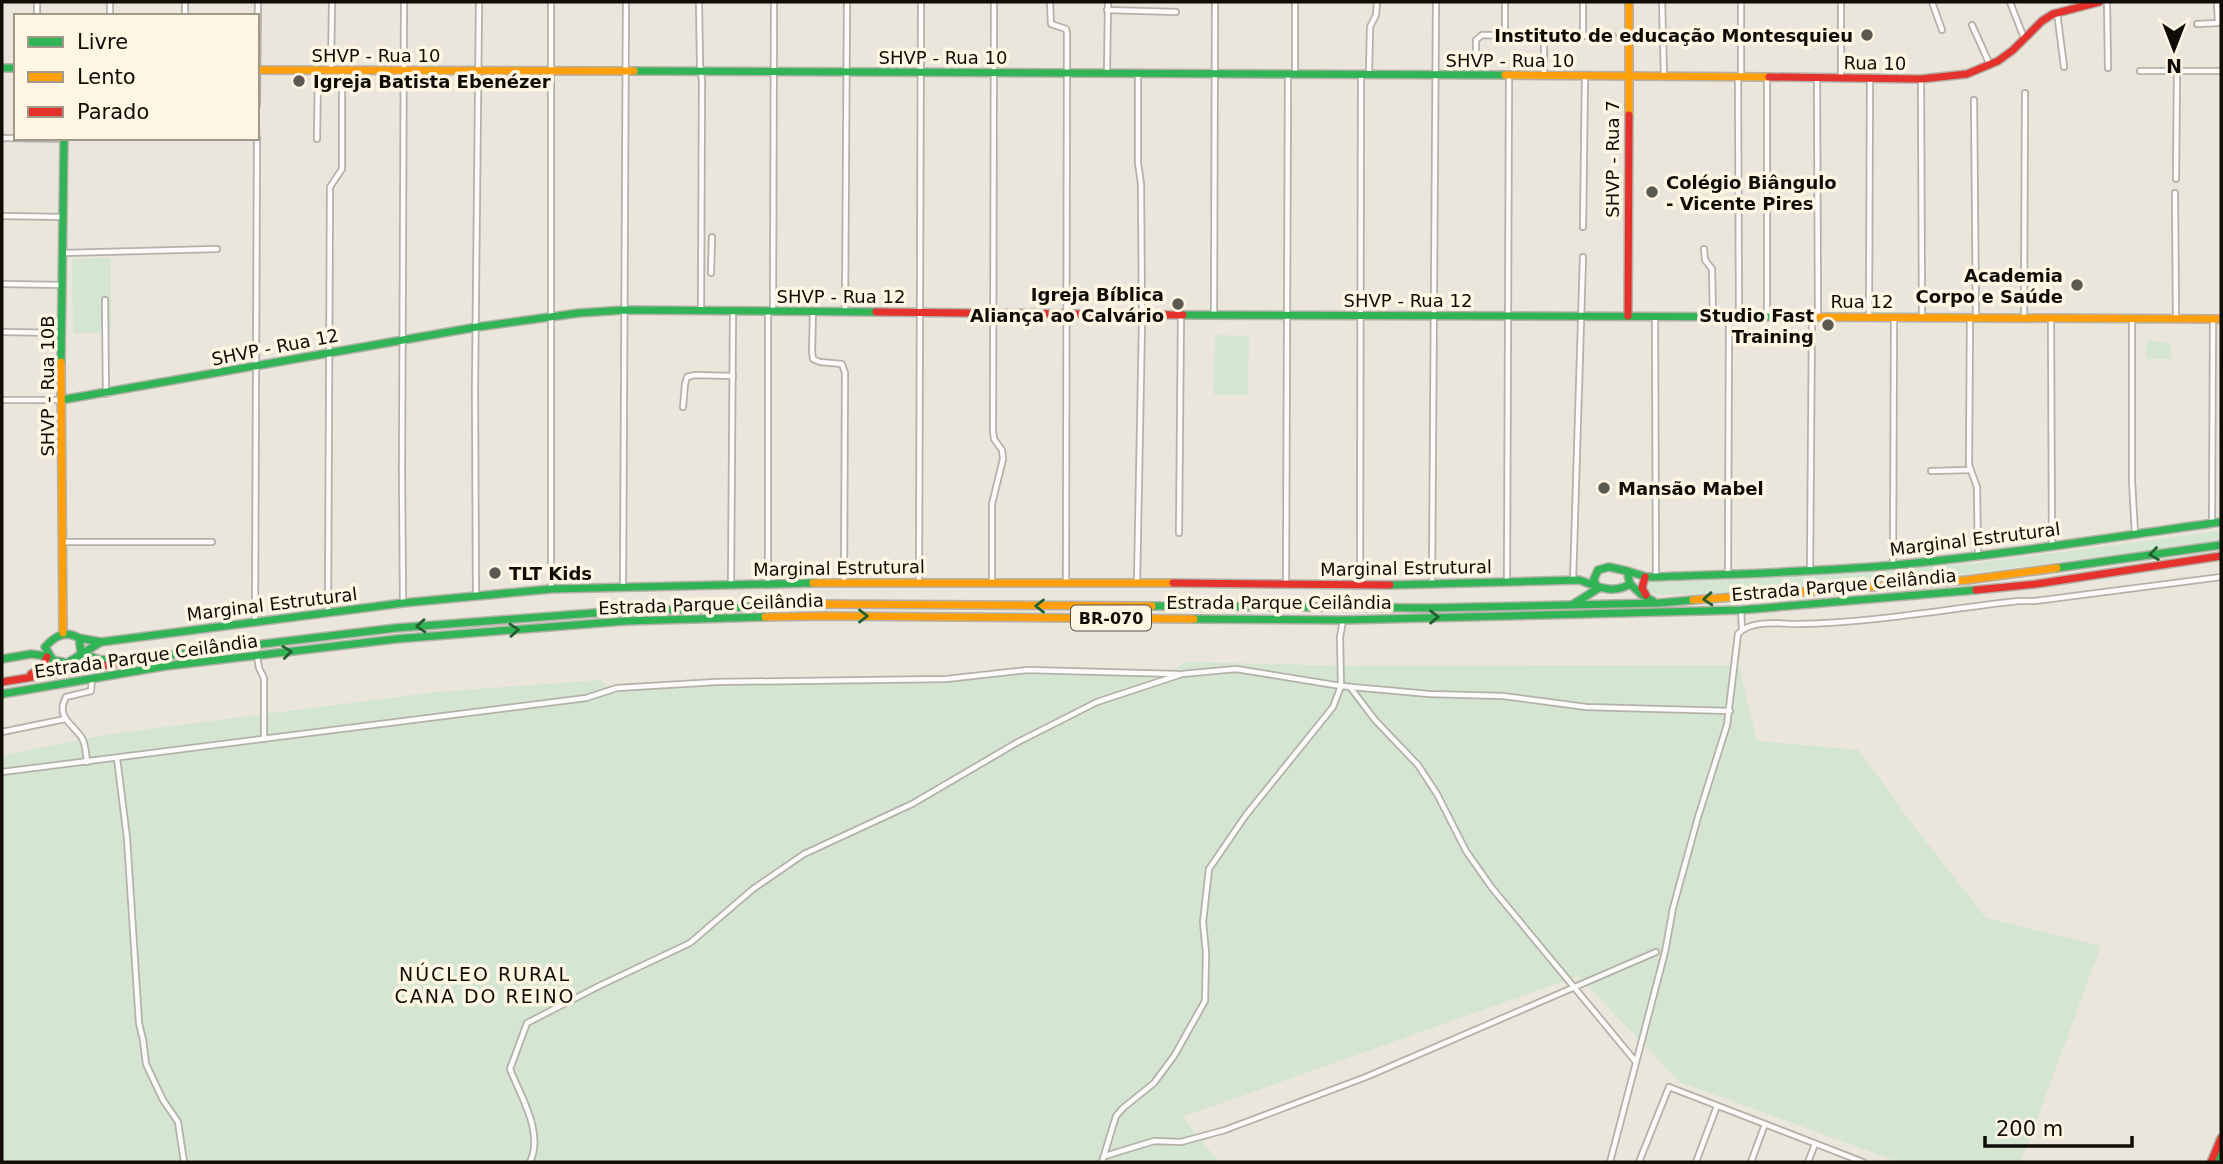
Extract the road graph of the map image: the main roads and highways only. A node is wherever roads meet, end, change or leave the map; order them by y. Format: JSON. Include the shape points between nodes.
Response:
{"nodes":[{"id":1,"x":1629,"y":2,"type":"edge"},
{"id":2,"x":2099,"y":2,"type":"edge"},
{"id":3,"x":259,"y":70,"type":"edge"},
{"id":4,"x":1628,"y":76,"type":"junction"},
{"id":5,"x":64,"y":140,"type":"edge"},
{"id":6,"x":1628,"y":316,"type":"junction"},
{"id":7,"x":2217,"y":319,"type":"edge"},
{"id":8,"x":61,"y":400,"type":"junction"},
{"id":9,"x":2221,"y":522,"type":"edge"},
{"id":10,"x":2221,"y":545,"type":"edge"},
{"id":11,"x":2221,"y":556,"type":"edge"},
{"id":12,"x":1627,"y":571,"type":"junction"},
{"id":13,"x":1595,"y":573,"type":"junction"},
{"id":14,"x":1649,"y":577,"type":"junction"},
{"id":15,"x":1578,"y":581,"type":"junction"},
{"id":16,"x":1630,"y":583,"type":"junction"},
{"id":17,"x":1597,"y":587,"type":"junction"},
{"id":18,"x":1650,"y":599,"type":"junction"},
{"id":19,"x":1578,"y":602,"type":"junction"},
{"id":20,"x":1659,"y":603,"type":"junction"},
{"id":21,"x":1565,"y":605,"type":"junction"},
{"id":22,"x":63,"y":634,"type":"junction"},
{"id":23,"x":79,"y":638,"type":"junction"},
{"id":24,"x":102,"y":642,"type":"junction"},
{"id":25,"x":45,"y":647,"type":"junction"},
{"id":26,"x":92,"y":647,"type":"junction"},
{"id":27,"x":81,"y":652,"type":"junction"},
{"id":28,"x":31,"y":654,"type":"junction"},
{"id":29,"x":47,"y":657,"type":"junction"},
{"id":30,"x":151,"y":657,"type":"junction"},
{"id":31,"x":2,"y":659,"type":"edge"},
{"id":32,"x":104,"y":660,"type":"junction"},
{"id":33,"x":3,"y":682,"type":"edge"},
{"id":34,"x":2,"y":694,"type":"edge"},
{"id":35,"x":2221,"y":1138,"type":"edge"},
{"id":36,"x":2221,"y":1153,"type":"edge"},
{"id":37,"x":2211,"y":1162,"type":"edge"},
{"id":38,"x":2217,"y":1162,"type":"edge"}],
"edges":[{"from":1,"to":4,"type":"main road","name":"SHVP - Rua 7"},
{"from":2,"to":4,"type":"main road","name":"Rua 10","via":[[2046,17],[2007,56],[1969,75],[1921,79]]},
{"from":3,"to":4,"type":"main road","name":"SHVP - Rua 10"},
{"from":4,"to":6,"type":"main road","name":"SHVP - Rua 7"},
{"from":5,"to":8,"type":"main road","name":"SHVP - Rua 10B"},
{"from":6,"to":7,"type":"main road","name":"Rua 12"},
{"from":6,"to":8,"type":"main road","name":"SHVP - Rua 12","via":[[625,310],[477,327]]},
{"from":8,"to":22,"type":"main road","name":"SHVP - Rua 10B"},
{"from":9,"to":14,"type":"main road","name":"Marginal Estrutural","via":[[1893,565]]},
{"from":10,"to":20,"type":"main road","name":"Estrada Parque Ceilândia","number":"BR-070","one_way":true,"via":[[1967,580]]},
{"from":34,"to":11,"type":"main road","name":"Estrada Parque Ceilândia","number":"BR-070","one_way":true,"via":[[143,669],[396,639],[626,621],[824,616],[1343,620],[1741,610],[2036,584]]},
{"from":12,"to":13,"type":"main road","via":[[1612,566]]},
{"from":12,"to":14,"type":"main road","name":"Marginal Estrutural"},
{"from":12,"to":16,"type":"main road"},
{"from":13,"to":15,"type":"main road","name":"Marginal Estrutural"},
{"from":13,"to":17,"type":"main road"},
{"from":14,"to":16,"type":"main road","name":"Marginal Estrutural"},
{"from":14,"to":18,"type":"main road","via":[[1642,588]]},
{"from":15,"to":17,"type":"main road","name":"Marginal Estrutural"},
{"from":15,"to":19,"type":"main road","via":[[1583,592]]},
{"from":15,"to":24,"type":"main road","name":"Marginal Estrutural","via":[[1360,586],[844,582],[551,589]]},
{"from":16,"to":17,"type":"main road","via":[[1618,590]]},
{"from":16,"to":18,"type":"main road"},
{"from":17,"to":19,"type":"main road"},
{"from":18,"to":20,"type":"main road"},
{"from":19,"to":21,"type":"main road"},
{"from":20,"to":21,"type":"main road","name":"Estrada Parque Ceilândia","number":"BR-070"},
{"from":21,"to":30,"type":"main road","name":"Estrada Parque Ceilândia","number":"BR-070","one_way":true,"via":[[824,604],[678,609],[396,628]]},
{"from":22,"to":23,"type":"main road"},
{"from":22,"to":25,"type":"main road"},
{"from":23,"to":24,"type":"main road","name":"Marginal Estrutural"},
{"from":23,"to":27,"type":"main road"},
{"from":24,"to":26,"type":"main road","name":"Marginal Estrutural"},
{"from":25,"to":28,"type":"main road"},
{"from":25,"to":29,"type":"main road"},
{"from":26,"to":27,"type":"main road","name":"Marginal Estrutural"},
{"from":26,"to":32,"type":"main road"},
{"from":27,"to":29,"type":"main road","via":[[64,663]]},
{"from":27,"to":32,"type":"main road"},
{"from":28,"to":29,"type":"main road"},
{"from":28,"to":31,"type":"main road"},
{"from":29,"to":33,"type":"main road","via":[[46,665],[37,672]]},
{"from":30,"to":32,"type":"main road"},
{"from":30,"to":33,"type":"main road","name":"Estrada Parque Ceilândia","number":"BR-070"},
{"from":35,"to":37,"type":"main road"},
{"from":36,"to":38,"type":"main road"}]}
